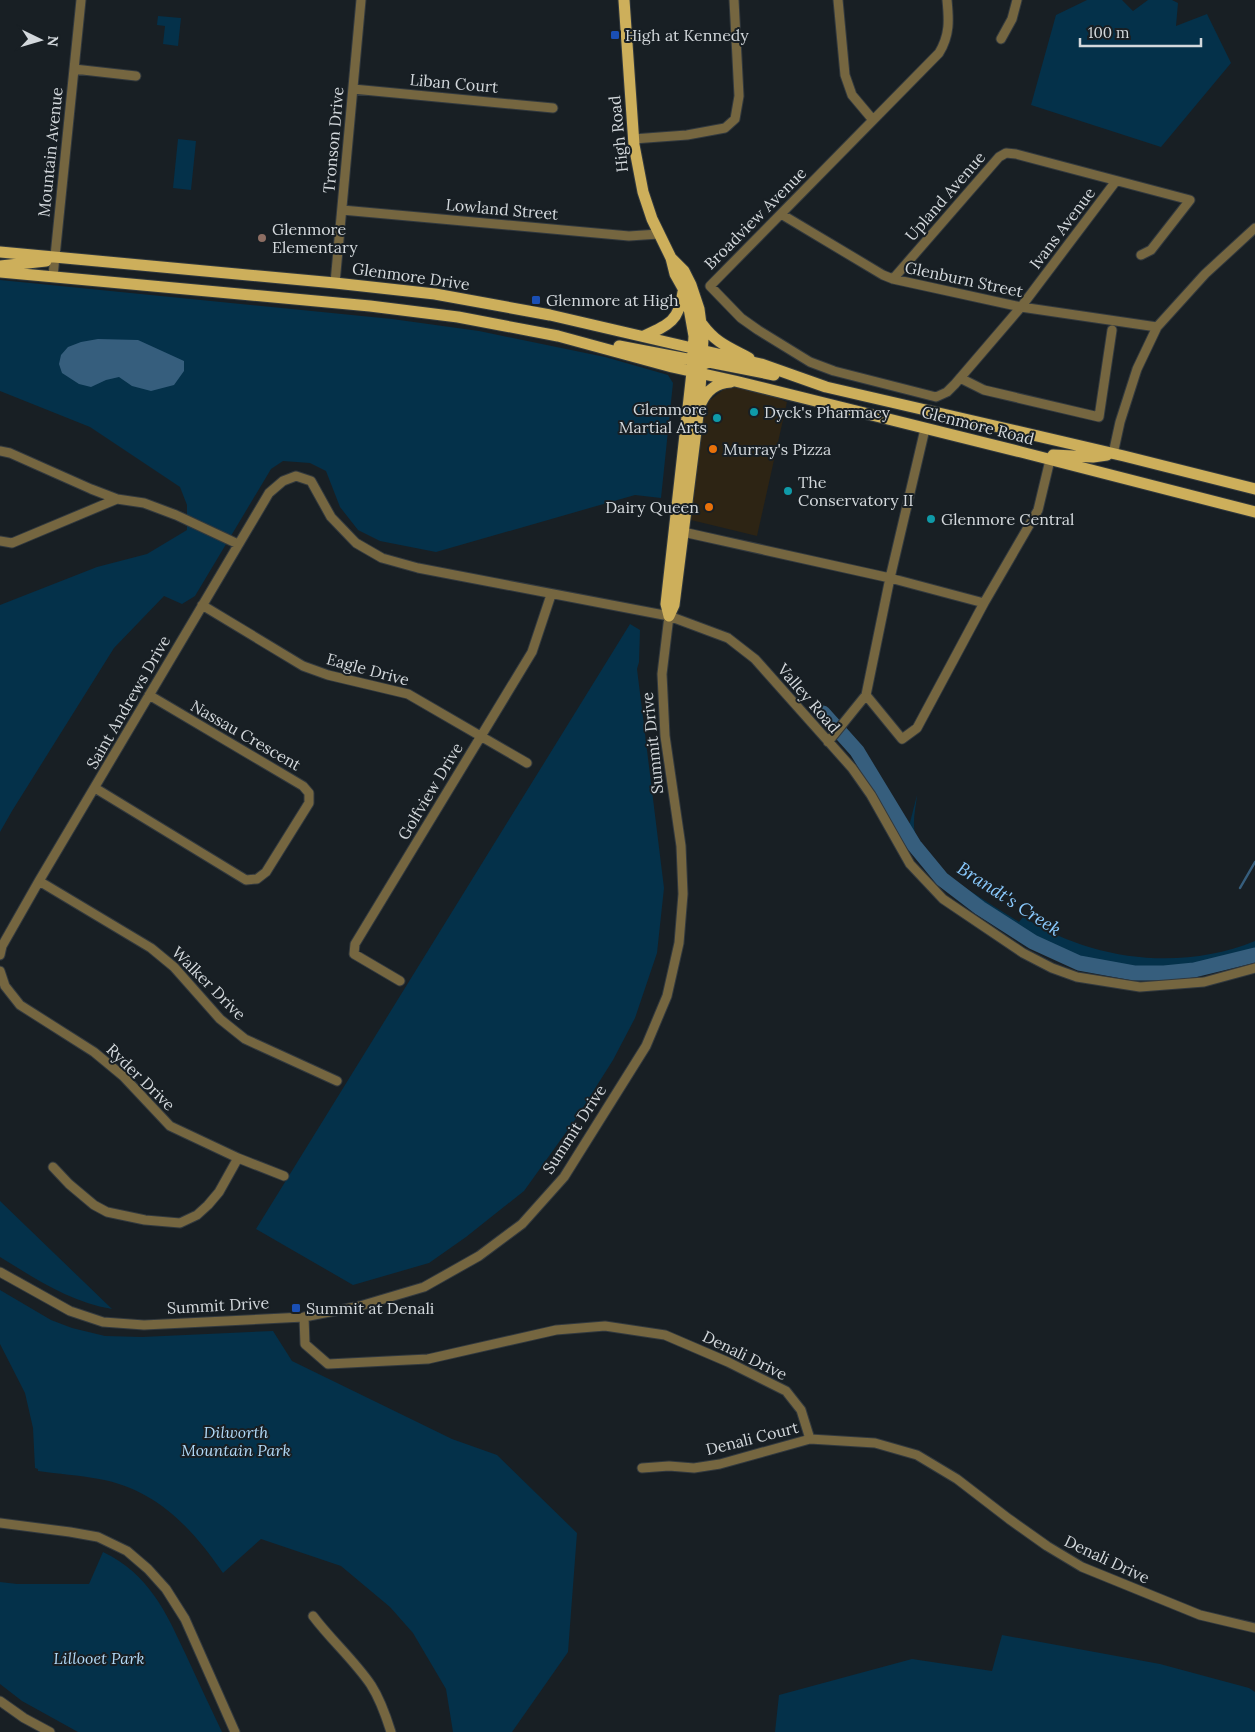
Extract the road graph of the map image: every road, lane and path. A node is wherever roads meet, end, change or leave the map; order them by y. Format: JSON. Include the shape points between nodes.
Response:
{"nodes":[{"id":1,"x":81,"y":0,"type":"edge"},
{"id":2,"x":362,"y":0,"type":"edge"},
{"id":3,"x":624,"y":0,"type":"edge"},
{"id":4,"x":734,"y":0,"type":"edge"},
{"id":5,"x":838,"y":0,"type":"edge"},
{"id":6,"x":947,"y":0,"type":"edge"},
{"id":7,"x":1017,"y":0,"type":"edge"},
{"id":8,"x":1001,"y":38,"type":"dead end"},
{"id":9,"x":74,"y":70,"type":"junction"},
{"id":10,"x":136,"y":76,"type":"dead end"},
{"id":11,"x":353,"y":89,"type":"junction"},
{"id":12,"x":553,"y":108,"type":"dead end"},
{"id":13,"x":873,"y":120,"type":"junction"},
{"id":14,"x":633,"y":139,"type":"junction"},
{"id":15,"x":1116,"y":181,"type":"junction"},
{"id":16,"x":342,"y":210,"type":"junction"},
{"id":17,"x":781,"y":214,"type":"junction"},
{"id":18,"x":1255,"y":228,"type":"edge"},
{"id":19,"x":659,"y":234,"type":"junction"},
{"id":20,"x":0,"y":252,"type":"edge"},
{"id":21,"x":1141,"y":255,"type":"dead end"},
{"id":22,"x":55,"y":258,"type":"junction"},
{"id":23,"x":671,"y":258,"type":"junction"},
{"id":24,"x":0,"y":266,"type":"edge"},
{"id":25,"x":0,"y":272,"type":"edge"},
{"id":26,"x":53,"y":276,"type":"junction"},
{"id":27,"x":893,"y":278,"type":"junction"},
{"id":28,"x":335,"y":282,"type":"junction"},
{"id":29,"x":684,"y":290,"type":"junction"},
{"id":30,"x":1021,"y":307,"type":"junction"},
{"id":31,"x":702,"y":324,"type":"junction"},
{"id":32,"x":1157,"y":327,"type":"junction"},
{"id":33,"x":1112,"y":330,"type":"dead end"},
{"id":34,"x":558,"y":336,"type":"junction"},
{"id":35,"x":644,"y":336,"type":"junction"},
{"id":36,"x":697,"y":361,"type":"junction"},
{"id":37,"x":761,"y":364,"type":"junction"},
{"id":38,"x":672,"y":367,"type":"junction"},
{"id":39,"x":735,"y":381,"type":"junction"},
{"id":40,"x":958,"y":381,"type":"junction"},
{"id":41,"x":826,"y":387,"type":"junction"},
{"id":42,"x":694,"y":406,"type":"junction"},
{"id":43,"x":925,"y":429,"type":"junction"},
{"id":44,"x":0,"y":451,"type":"edge"},
{"id":45,"x":1021,"y":452,"type":"junction"},
{"id":46,"x":1113,"y":454,"type":"junction"},
{"id":47,"x":1050,"y":460,"type":"junction"},
{"id":48,"x":296,"y":476,"type":"joint"},
{"id":49,"x":1255,"y":489,"type":"edge"},
{"id":50,"x":117,"y":499,"type":"junction"},
{"id":51,"x":1255,"y":512,"type":"edge"},
{"id":52,"x":683,"y":532,"type":"junction"},
{"id":53,"x":0,"y":541,"type":"edge"},
{"id":54,"x":238,"y":544,"type":"junction"},
{"id":55,"x":890,"y":578,"type":"junction"},
{"id":56,"x":551,"y":595,"type":"junction"},
{"id":57,"x":984,"y":603,"type":"junction"},
{"id":58,"x":202,"y":605,"type":"junction"},
{"id":59,"x":669,"y":616,"type":"junction"},
{"id":60,"x":148,"y":695,"type":"junction"},
{"id":61,"x":866,"y":695,"type":"junction"},
{"id":62,"x":480,"y":737,"type":"junction"},
{"id":63,"x":828,"y":742,"type":"junction"},
{"id":64,"x":527,"y":763,"type":"dead end"},
{"id":65,"x":95,"y":788,"type":"junction"},
{"id":66,"x":39,"y":881,"type":"junction"},
{"id":67,"x":0,"y":955,"type":"edge"},
{"id":68,"x":1255,"y":968,"type":"edge"},
{"id":69,"x":0,"y":971,"type":"edge"},
{"id":70,"x":400,"y":981,"type":"dead end"},
{"id":71,"x":337,"y":1081,"type":"dead end"},
{"id":72,"x":238,"y":1158,"type":"junction"},
{"id":73,"x":53,"y":1167,"type":"dead end"},
{"id":74,"x":284,"y":1176,"type":"dead end"},
{"id":75,"x":0,"y":1272,"type":"edge"},
{"id":76,"x":304,"y":1316,"type":"junction"},
{"id":77,"x":810,"y":1439,"type":"junction"},
{"id":78,"x":642,"y":1468,"type":"dead end"},
{"id":79,"x":0,"y":1523,"type":"edge"},
{"id":80,"x":313,"y":1616,"type":"dead end"},
{"id":81,"x":1255,"y":1628,"type":"edge"},
{"id":82,"x":0,"y":1701,"type":"edge"},
{"id":83,"x":50,"y":1732,"type":"edge"},
{"id":84,"x":234,"y":1732,"type":"edge"},
{"id":85,"x":391,"y":1732,"type":"edge"}],
"edges":[{"from":1,"to":9,"type":"street","name":"Mountain Avenue"},
{"from":2,"to":11,"type":"street","name":"Tronson Drive"},
{"from":3,"to":14,"type":"main road","name":"High Road"},
{"from":4,"to":14,"type":"street","via":[[739,96],[735,119],[725,128]]},
{"from":5,"to":13,"type":"street","via":[[845,75],[852,95]]},
{"from":6,"to":13,"type":"street","name":"Broadview Avenue","via":[[949,20],[945,42],[939,53]]},
{"from":7,"to":8,"type":"street","via":[[1012,19]]},
{"from":9,"to":10,"type":"street"},
{"from":9,"to":22,"type":"street","name":"Mountain Avenue"},
{"from":11,"to":12,"type":"street","name":"Liban Court"},
{"from":11,"to":16,"type":"street","name":"Tronson Drive"},
{"from":13,"to":17,"type":"street","name":"Broadview Avenue"},
{"from":14,"to":19,"type":"main road","name":"High Road","via":[[643,192]]},
{"from":15,"to":21,"type":"street","via":[[1190,200],[1151,250]]},
{"from":15,"to":27,"type":"street","name":"Upland Avenue","via":[[1044,161],[1006,154],[999,157]]},
{"from":15,"to":30,"type":"street","name":"Ivans Avenue"},
{"from":16,"to":19,"type":"street","name":"Lowland Street","via":[[630,236]]},
{"from":16,"to":28,"type":"street","name":"Tronson Drive"},
{"from":17,"to":27,"type":"street","name":"Glenburn Street"},
{"from":17,"to":40,"type":"street","name":"Broadview Avenue","via":[[710,286],[741,318],[810,362],[834,371],[936,397]]},
{"from":18,"to":32,"type":"street","via":[[1205,274]]},
{"from":19,"to":23,"type":"main road","name":"High Road"},
{"from":20,"to":22,"type":"main road","name":"Glenmore Drive"},
{"from":22,"to":24,"type":"main road"},
{"from":22,"to":26,"type":"street","name":"Mountain Avenue"},
{"from":22,"to":28,"type":"main road","name":"Glenmore Drive"},
{"from":23,"to":29,"type":"main road","name":"High Road"},
{"from":23,"to":31,"type":"main road","name":"High Road","via":[[684,271],[691,285]]},
{"from":25,"to":26,"type":"main road","name":"Glenmore Drive"},
{"from":26,"to":34,"type":"main road","name":"Glenmore Drive","via":[[370,306],[458,317]]},
{"from":27,"to":30,"type":"street","name":"Glenburn Street"},
{"from":28,"to":35,"type":"main road","name":"Glenmore Drive","via":[[435,294]]},
{"from":29,"to":35,"type":"main road","via":[[673,321]]},
{"from":29,"to":36,"type":"main road","name":"High Road"},
{"from":30,"to":32,"type":"street","name":"Glenburn Street"},
{"from":30,"to":40,"type":"street","name":"Ivans Avenue"},
{"from":31,"to":36,"type":"main road","name":"High Road"},
{"from":31,"to":37,"type":"main road","via":[[719,343]]},
{"from":32,"to":46,"type":"street","via":[[1137,369]]},
{"from":33,"to":40,"type":"street","via":[[1099,417]]},
{"from":34,"to":36,"type":"main road"},
{"from":34,"to":38,"type":"main road","name":"Glenmore Drive"},
{"from":35,"to":36,"type":"main road","name":"Glenmore Drive"},
{"from":36,"to":37,"type":"main road","name":"Glenmore Road"},
{"from":36,"to":38,"type":"main road","name":"Glenmore Drive"},
{"from":36,"to":39,"type":"main road","name":"Glenmore Road"},
{"from":36,"to":41,"type":"main road"},
{"from":36,"to":42,"type":"main road","name":"Summit Drive"},
{"from":37,"to":41,"type":"main road","name":"Glenmore Road"},
{"from":38,"to":42,"type":"main road"},
{"from":39,"to":42,"type":"main road","via":[[718,384]]},
{"from":39,"to":43,"type":"main road","name":"Glenmore Road"},
{"from":41,"to":46,"type":"main road","name":"Glenmore Road"},
{"from":42,"to":52,"type":"main road","name":"Summit Drive"},
{"from":42,"to":59,"type":"main road","name":"Summit Drive","via":[[666,604]]},
{"from":43,"to":45,"type":"main road","name":"Glenmore Road"},
{"from":43,"to":55,"type":"street"},
{"from":44,"to":50,"type":"street"},
{"from":45,"to":46,"type":"main road","via":[[1093,457]]},
{"from":45,"to":47,"type":"main road","name":"Glenmore Road"},
{"from":46,"to":49,"type":"main road","name":"Glenmore Road"},
{"from":47,"to":51,"type":"main road","name":"Glenmore Road"},
{"from":47,"to":57,"type":"street","via":[[1038,510]]},
{"from":48,"to":54,"type":"street","name":"Saint Andrews Drive","via":[[283,481],[269,493]]},
{"from":48,"to":56,"type":"street","name":"Valley Road","via":[[311,481],[331,517],[356,544],[382,558]]},
{"from":50,"to":53,"type":"street","via":[[12,543]]},
{"from":50,"to":54,"type":"street","via":[[144,503],[176,514]]},
{"from":52,"to":55,"type":"street"},
{"from":52,"to":59,"type":"main road","name":"Summit Drive","via":[[674,605]]},
{"from":54,"to":58,"type":"street","name":"Saint Andrews Drive"},
{"from":55,"to":57,"type":"street"},
{"from":55,"to":61,"type":"street"},
{"from":56,"to":59,"type":"street","name":"Valley Road"},
{"from":56,"to":62,"type":"street","name":"Golfview Drive","via":[[532,652]]},
{"from":57,"to":61,"type":"street","via":[[917,728],[902,739]]},
{"from":58,"to":60,"type":"street","name":"Saint Andrews Drive"},
{"from":58,"to":62,"type":"street","name":"Eagle Drive","via":[[303,666],[408,694]]},
{"from":59,"to":63,"type":"street","name":"Valley Road","via":[[728,638],[755,659]]},
{"from":59,"to":76,"type":"street","name":"Summit Drive","via":[[662,674],[665,736],[681,846],[683,894],[679,943],[668,996],[646,1046],[564,1178],[522,1224],[479,1256],[424,1288],[360,1306]]},
{"from":60,"to":65,"type":"street","name":"Saint Andrews Drive"},
{"from":60,"to":65,"type":"street","name":"Nassau Crescent","via":[[303,786],[309,793],[309,803],[266,872],[257,879],[246,880]]},
{"from":61,"to":63,"type":"street"},
{"from":62,"to":64,"type":"street","name":"Eagle Drive"},
{"from":62,"to":70,"type":"street","name":"Golfview Drive","via":[[355,944],[354,954]]},
{"from":63,"to":68,"type":"street","name":"Valley Road","via":[[871,795],[910,864],[943,899],[1023,953],[1076,977],[1140,987],[1204,982]]},
{"from":65,"to":66,"type":"street","name":"Saint Andrews Drive"},
{"from":66,"to":67,"type":"street","name":"Saint Andrews Drive"},
{"from":66,"to":71,"type":"street","name":"Walker Drive","via":[[151,948],[174,967],[220,1018],[245,1040]]},
{"from":69,"to":72,"type":"street","name":"Ryder Drive","via":[[5,986],[20,1005],[94,1052],[123,1076],[170,1126]]},
{"from":72,"to":73,"type":"street","via":[[208,1206],[180,1224],[107,1212],[94,1205]]},
{"from":72,"to":74,"type":"street","name":"Ryder Drive"},
{"from":75,"to":76,"type":"street","name":"Summit Drive","via":[[70,1311],[103,1322],[144,1325]]},
{"from":76,"to":77,"type":"street","name":"Denali Drive","via":[[305,1344],[328,1364],[428,1359],[556,1330],[605,1326],[665,1335],[786,1391],[801,1410]]},
{"from":77,"to":78,"type":"street","name":"Denali Court","via":[[720,1464],[694,1468]]},
{"from":77,"to":81,"type":"street","name":"Denali Drive","via":[[875,1443],[917,1455],[957,1479],[1032,1536],[1082,1567],[1200,1614]]},
{"from":79,"to":84,"type":"street","via":[[98,1537],[127,1551],[148,1569],[166,1589],[185,1619]]},
{"from":80,"to":85,"type":"street","via":[[372,1686]]},
{"from":82,"to":83,"type":"street"}]}
